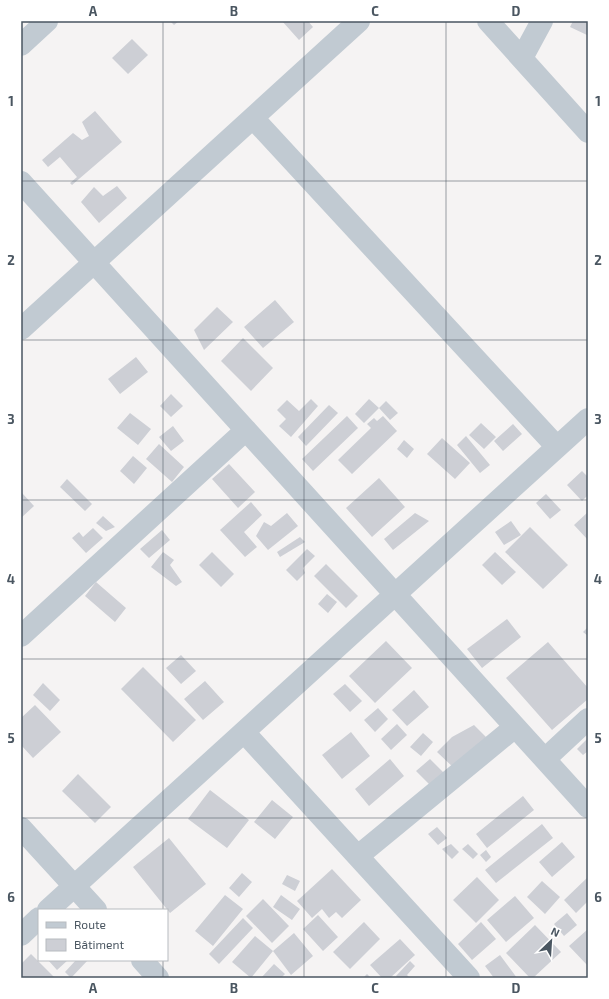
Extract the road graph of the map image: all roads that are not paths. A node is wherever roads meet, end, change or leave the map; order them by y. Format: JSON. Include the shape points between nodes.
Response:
{"nodes":[{"id":1,"x":47,"y":21,"type":"edge"},
{"id":2,"x":359,"y":21,"type":"edge"},
{"id":3,"x":488,"y":21,"type":"edge"},
{"id":4,"x":542,"y":21,"type":"edge"},
{"id":5,"x":21,"y":45,"type":"edge"},
{"id":6,"x":522,"y":58,"type":"junction"},
{"id":7,"x":253,"y":118,"type":"junction"},
{"id":8,"x":588,"y":132,"type":"edge"},
{"id":9,"x":21,"y":182,"type":"edge"},
{"id":10,"x":94,"y":263,"type":"junction"},
{"id":11,"x":21,"y":329,"type":"edge"},
{"id":12,"x":588,"y":419,"type":"edge"},
{"id":13,"x":246,"y":430,"type":"junction"},
{"id":14,"x":557,"y":447,"type":"junction"},
{"id":15,"x":395,"y":594,"type":"junction"},
{"id":16,"x":21,"y":636,"type":"edge"},
{"id":17,"x":588,"y":719,"type":"edge"},
{"id":18,"x":515,"y":727,"type":"junction"},
{"id":19,"x":244,"y":732,"type":"junction"},
{"id":20,"x":545,"y":759,"type":"junction"},
{"id":21,"x":588,"y":806,"type":"edge"},
{"id":22,"x":21,"y":828,"type":"edge"},
{"id":23,"x":358,"y":856,"type":"junction"},
{"id":24,"x":74,"y":886,"type":"junction"},
{"id":25,"x":49,"y":909,"type":"edge"},
{"id":26,"x":95,"y":909,"type":"edge"},
{"id":27,"x":38,"y":919,"type":"edge"},
{"id":28,"x":21,"y":935,"type":"edge"},
{"id":29,"x":143,"y":961,"type":"edge"},
{"id":30,"x":158,"y":978,"type":"edge"},
{"id":31,"x":469,"y":978,"type":"edge"}],
"edges":[{"from":1,"to":5,"type":"street"},
{"from":2,"to":7,"type":"street"},
{"from":3,"to":6,"type":"street"},
{"from":4,"to":6,"type":"street"},
{"from":6,"to":8,"type":"street"},
{"from":7,"to":10,"type":"street"},
{"from":7,"to":14,"type":"street"},
{"from":9,"to":10,"type":"street"},
{"from":10,"to":11,"type":"street"},
{"from":10,"to":13,"type":"street"},
{"from":12,"to":14,"type":"street"},
{"from":13,"to":15,"type":"street"},
{"from":13,"to":16,"type":"street"},
{"from":14,"to":15,"type":"street"},
{"from":15,"to":18,"type":"street"},
{"from":15,"to":19,"type":"street"},
{"from":17,"to":20,"type":"street"},
{"from":18,"to":20,"type":"street"},
{"from":18,"to":23,"type":"street"},
{"from":19,"to":23,"type":"street"},
{"from":19,"to":24,"type":"street"},
{"from":20,"to":21,"type":"street"},
{"from":22,"to":24,"type":"street"},
{"from":23,"to":31,"type":"street"},
{"from":24,"to":25,"type":"street"},
{"from":24,"to":26,"type":"street"},
{"from":27,"to":28,"type":"street"},
{"from":29,"to":30,"type":"street"}]}
